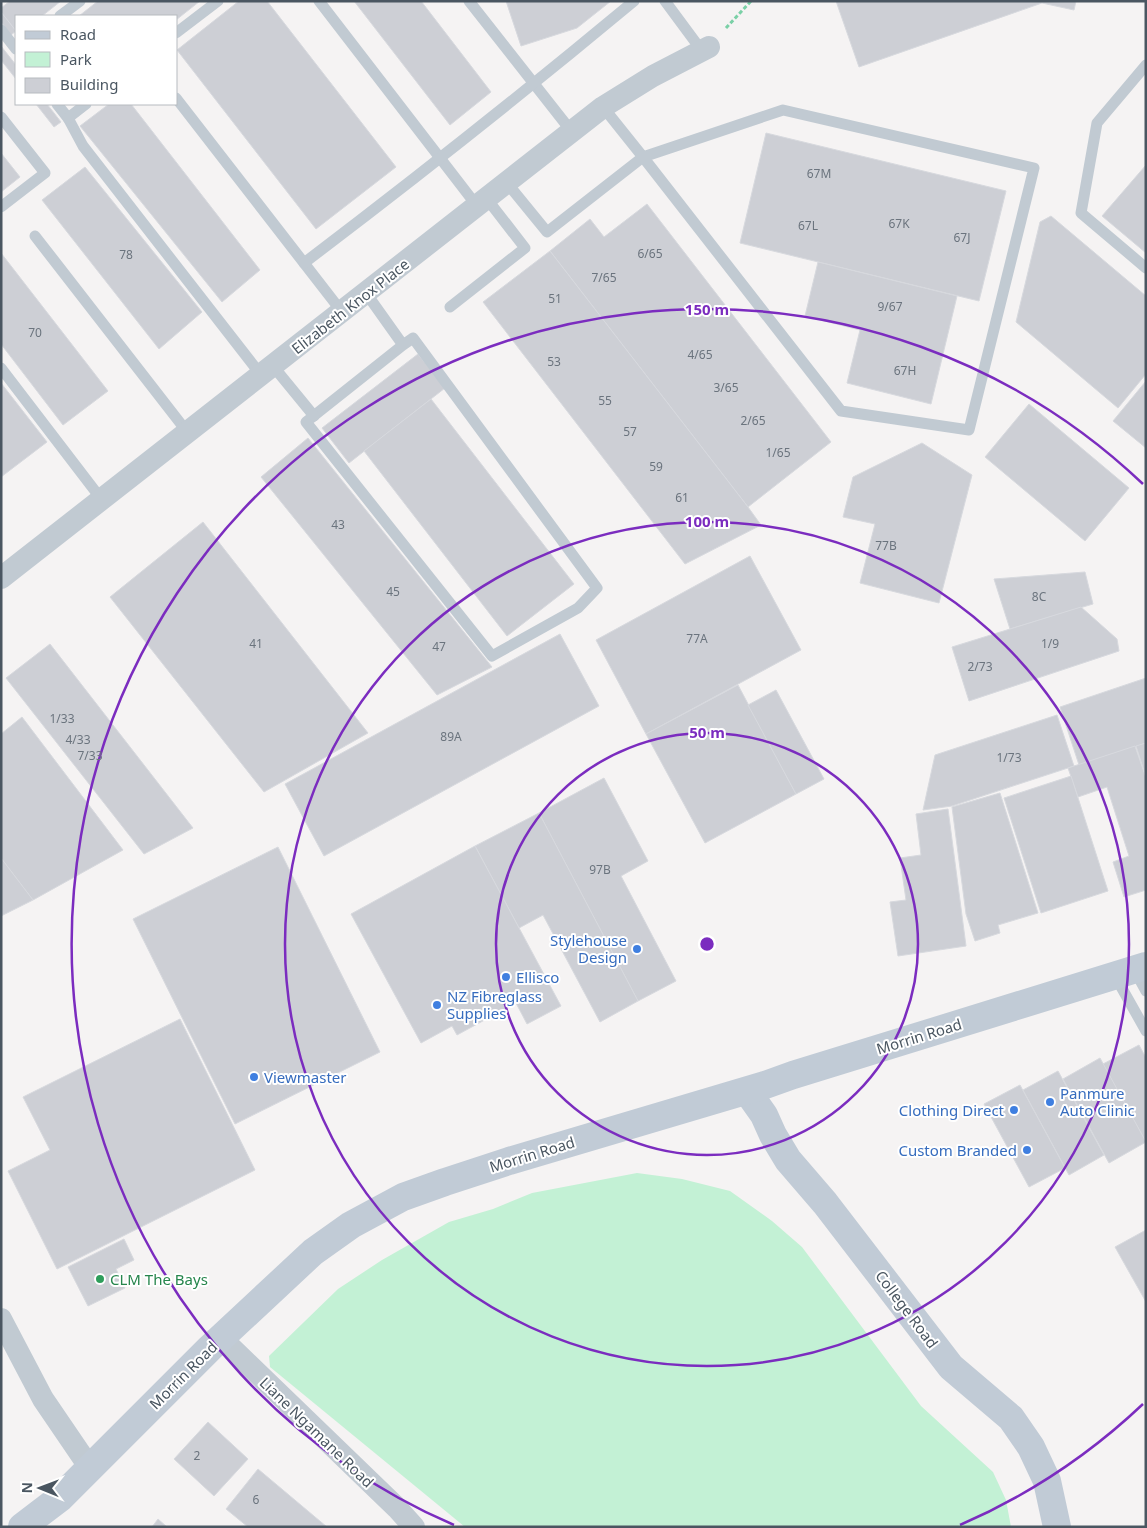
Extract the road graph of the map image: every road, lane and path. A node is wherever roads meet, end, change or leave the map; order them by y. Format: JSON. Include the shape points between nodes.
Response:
{"nodes":[{"id":1,"x":80,"y":1,"type":"edge"},
{"id":2,"x":218,"y":1,"type":"edge"},
{"id":3,"x":319,"y":1,"type":"edge"},
{"id":4,"x":469,"y":1,"type":"edge"},
{"id":5,"x":634,"y":1,"type":"edge"},
{"id":6,"x":665,"y":1,"type":"edge"},
{"id":7,"x":751,"y":1,"type":"edge"},
{"id":8,"x":61,"y":15,"type":"edge"},
{"id":9,"x":1,"y":30,"type":"edge"},
{"id":10,"x":178,"y":31,"type":"edge"},
{"id":11,"x":15,"y":49,"type":"edge"},
{"id":12,"x":706,"y":49,"type":"junction"},
{"id":13,"x":1146,"y":65,"type":"edge"},
{"id":14,"x":534,"y":84,"type":"junction"},
{"id":15,"x":178,"y":101,"type":"edge"},
{"id":16,"x":58,"y":105,"type":"edge"},
{"id":17,"x":85,"y":105,"type":"edge"},
{"id":18,"x":603,"y":107,"type":"junction"},
{"id":19,"x":1,"y":117,"type":"edge"},
{"id":20,"x":68,"y":118,"type":"junction"},
{"id":21,"x":572,"y":132,"type":"junction"},
{"id":22,"x":643,"y":157,"type":"junction"},
{"id":23,"x":440,"y":160,"type":"junction"},
{"id":24,"x":507,"y":183,"type":"junction"},
{"id":25,"x":482,"y":202,"type":"junction"},
{"id":26,"x":1,"y":207,"type":"edge"},
{"id":27,"x":35,"y":236,"type":"dead end"},
{"id":28,"x":304,"y":263,"type":"junction"},
{"id":29,"x":1146,"y":268,"type":"edge"},
{"id":30,"x":366,"y":293,"type":"junction"},
{"id":31,"x":450,"y":307,"type":"dead end"},
{"id":32,"x":342,"y":312,"type":"junction"},
{"id":33,"x":403,"y":345,"type":"junction"},
{"id":34,"x":1,"y":368,"type":"edge"},
{"id":35,"x":267,"y":371,"type":"junction"},
{"id":36,"x":314,"y":416,"type":"junction"},
{"id":37,"x":188,"y":433,"type":"junction"},
{"id":38,"x":102,"y":500,"type":"junction"},
{"id":39,"x":1,"y":578,"type":"edge"},
{"id":40,"x":1135,"y":975,"type":"edge"},
{"id":41,"x":1146,"y":1032,"type":"edge"},
{"id":42,"x":747,"y":1090,"type":"junction"},
{"id":43,"x":1,"y":1319,"type":"edge"},
{"id":44,"x":221,"y":1338,"type":"junction"},
{"id":45,"x":90,"y":1468,"type":"junction"},
{"id":46,"x":22,"y":1527,"type":"edge"},
{"id":47,"x":414,"y":1527,"type":"edge"},
{"id":48,"x":1057,"y":1527,"type":"edge"}],
"edges":[{"from":1,"to":8,"type":"lane"},
{"from":2,"to":10,"type":"lane"},
{"from":3,"to":23,"type":"lane"},
{"from":4,"to":14,"type":"lane"},
{"from":5,"to":14,"type":"lane"},
{"from":6,"to":12,"type":"lane"},
{"from":7,"to":12,"type":"path"},
{"from":9,"to":11,"type":"lane"},
{"from":12,"to":18,"type":"street","name":"Elizabeth Knox Place"},
{"from":13,"to":29,"type":"lane","via":[[1097,123],[1081,213]]},
{"from":14,"to":21,"type":"lane"},
{"from":14,"to":23,"type":"lane"},
{"from":15,"to":28,"type":"lane"},
{"from":16,"to":20,"type":"lane"},
{"from":17,"to":20,"type":"lane"},
{"from":18,"to":21,"type":"street","name":"Elizabeth Knox Place"},
{"from":18,"to":22,"type":"lane"},
{"from":19,"to":26,"type":"lane","via":[[45,173]]},
{"from":20,"to":35,"type":"lane","via":[[83,146]]},
{"from":21,"to":24,"type":"street","name":"Elizabeth Knox Place"},
{"from":22,"to":22,"type":"lane","via":[[842,411],[969,430],[1034,168],[782,110]]},
{"from":22,"to":24,"type":"lane","via":[[547,232]]},
{"from":23,"to":25,"type":"lane"},
{"from":23,"to":28,"type":"lane"},
{"from":24,"to":25,"type":"street","name":"Elizabeth Knox Place"},
{"from":25,"to":30,"type":"street","name":"Elizabeth Knox Place"},
{"from":25,"to":31,"type":"lane","via":[[526,248]]},
{"from":27,"to":37,"type":"lane"},
{"from":28,"to":32,"type":"lane"},
{"from":30,"to":32,"type":"street","name":"Elizabeth Knox Place"},
{"from":30,"to":33,"type":"lane"},
{"from":32,"to":35,"type":"street","name":"Elizabeth Knox Place"},
{"from":33,"to":36,"type":"lane"},
{"from":33,"to":36,"type":"lane","via":[[413,338],[597,588],[578,608],[492,656],[306,422]]},
{"from":34,"to":38,"type":"lane"},
{"from":35,"to":36,"type":"lane"},
{"from":35,"to":37,"type":"street","name":"Elizabeth Knox Place"},
{"from":37,"to":38,"type":"street","name":"Elizabeth Knox Place"},
{"from":38,"to":39,"type":"street","name":"Elizabeth Knox Place"},
{"from":40,"to":41,"type":"lane"},
{"from":40,"to":42,"type":"main road","name":"Morrin Road"},
{"from":42,"to":44,"type":"main road","name":"Morrin Road","via":[[509,1161],[403,1197],[351,1224],[318,1248]]},
{"from":42,"to":48,"type":"main road","name":"College Road","via":[[788,1160],[951,1367],[1011,1418],[1031,1447],[1047,1481]]},
{"from":43,"to":45,"type":"street","via":[[44,1399]]},
{"from":44,"to":45,"type":"main road","name":"Morrin Road"},
{"from":44,"to":47,"type":"street","name":"Liane Ngamane Road"},
{"from":45,"to":46,"type":"main road","name":"Morrin Road","via":[[60,1498]]}]}
